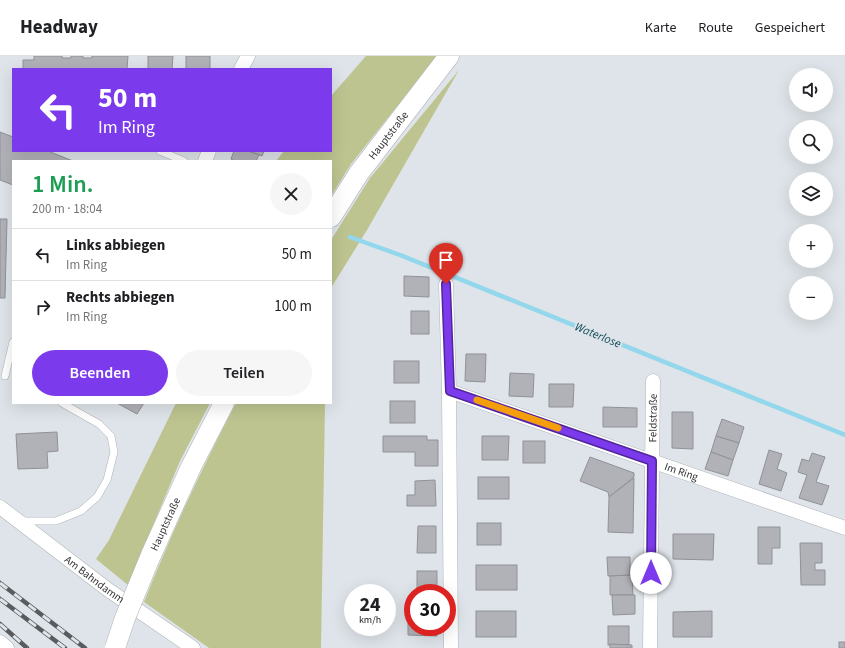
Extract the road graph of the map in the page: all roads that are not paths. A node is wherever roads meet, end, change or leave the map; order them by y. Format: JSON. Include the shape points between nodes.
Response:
{"nodes":[{"id":1,"x":248,"y":56,"type":"edge"},
{"id":2,"x":449,"y":56,"type":"edge"},
{"id":3,"x":242,"y":68,"type":"edge"},
{"id":4,"x":162,"y":152,"type":"edge"},
{"id":5,"x":182,"y":160,"type":"edge"},
{"id":6,"x":332,"y":215,"type":"edge"},
{"id":7,"x":446,"y":284,"type":"dead end"},
{"id":8,"x":12,"y":345,"type":"edge"},
{"id":9,"x":2,"y":376,"type":"edge"},
{"id":10,"x":12,"y":379,"type":"edge"},
{"id":11,"x":653,"y":381,"type":"dead end"},
{"id":12,"x":450,"y":391,"type":"junction"},
{"id":13,"x":64,"y":404,"type":"edge"},
{"id":14,"x":223,"y":404,"type":"edge"},
{"id":15,"x":652,"y":461,"type":"junction"},
{"id":16,"x":0,"y":507,"type":"edge"},
{"id":17,"x":18,"y":521,"type":"junction"},
{"id":18,"x":845,"y":528,"type":"edge"},
{"id":19,"x":0,"y":642,"type":"edge"},
{"id":20,"x":7,"y":648,"type":"edge"},
{"id":21,"x":115,"y":648,"type":"edge"},
{"id":22,"x":192,"y":648,"type":"edge"},
{"id":23,"x":451,"y":648,"type":"edge"},
{"id":24,"x":650,"y":648,"type":"edge"}],
"edges":[{"from":1,"to":3,"type":"street"},
{"from":2,"to":6,"type":"main road","name":"Hauptstraße","via":[[358,173]]},
{"from":4,"to":5,"type":"lane"},
{"from":7,"to":12,"type":"street"},
{"from":8,"to":9,"type":"lane"},
{"from":9,"to":10,"type":"lane"},
{"from":11,"to":15,"type":"street","name":"Feldstraße"},
{"from":12,"to":15,"type":"street","name":"Im Ring"},
{"from":12,"to":23,"type":"street"},
{"from":13,"to":17,"type":"lane","via":[[99,424],[111,436],[114,452],[107,480],[97,497],[81,512],[56,521]]},
{"from":14,"to":21,"type":"main road","name":"Hauptstraße","bridge":true,"via":[[191,467],[151,555]]},
{"from":15,"to":18,"type":"street","name":"Im Ring"},
{"from":15,"to":24,"type":"street","name":"Feldstraße"},
{"from":16,"to":17,"type":"street","name":"Am Bahndamm"},
{"from":17,"to":22,"type":"street","name":"Am Bahndamm","via":[[107,589]]},
{"from":19,"to":20,"type":"street"}]}
